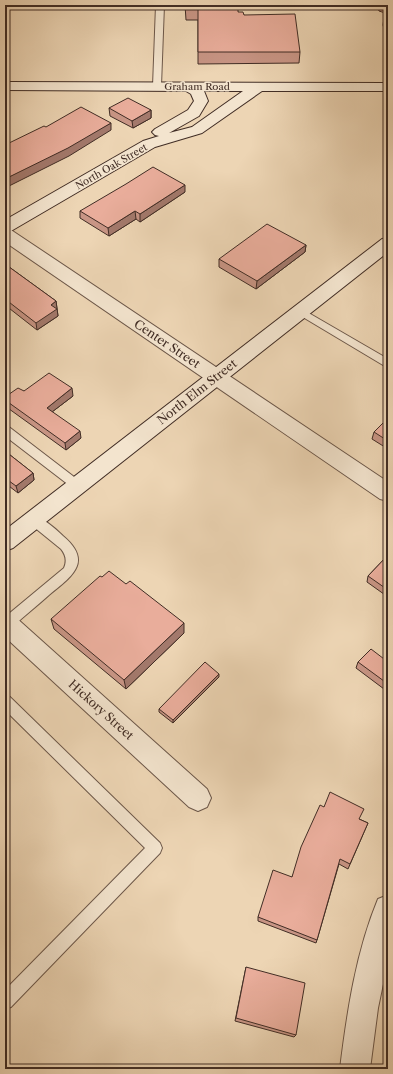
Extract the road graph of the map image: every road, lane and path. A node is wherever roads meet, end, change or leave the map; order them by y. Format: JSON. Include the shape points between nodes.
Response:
{"nodes":[{"id":1,"x":160,"y":5,"type":"edge"},
{"id":2,"x":5,"y":86,"type":"edge"},
{"id":3,"x":157,"y":86,"type":"junction"},
{"id":4,"x":189,"y":86,"type":"junction"},
{"id":5,"x":260,"y":86,"type":"junction"},
{"id":6,"x":388,"y":87,"type":"edge"},
{"id":7,"x":149,"y":144,"type":"junction"},
{"id":8,"x":5,"y":227,"type":"edge"},
{"id":9,"x":5,"y":234,"type":"edge"},
{"id":10,"x":388,"y":243,"type":"edge"},
{"id":11,"x":300,"y":311,"type":"junction"},
{"id":12,"x":388,"y":364,"type":"edge"},
{"id":13,"x":216,"y":377,"type":"junction"},
{"id":14,"x":5,"y":430,"type":"edge"},
{"id":15,"x":78,"y":486,"type":"junction"},
{"id":16,"x":388,"y":493,"type":"edge"},
{"id":17,"x":34,"y":520,"type":"junction"},
{"id":18,"x":5,"y":542,"type":"edge"},
{"id":19,"x":6,"y":622,"type":"edge"},
{"id":20,"x":5,"y":701,"type":"edge"},
{"id":21,"x":198,"y":798,"type":"dead end"},
{"id":22,"x":388,"y":909,"type":"edge"},
{"id":23,"x":5,"y":1001,"type":"edge"},
{"id":24,"x":355,"y":1069,"type":"edge"}],
"edges":[{"from":1,"to":3,"type":"lane"},
{"from":2,"to":3,"type":"main road","name":"Graham Road"},
{"from":3,"to":4,"type":"main road","name":"Graham Road"},
{"from":4,"to":5,"type":"main road","name":"Graham Road"},
{"from":4,"to":7,"type":"main road","via":[[197,92],[201,101],[194,113],[157,134]]},
{"from":5,"to":6,"type":"main road","name":"Graham Road"},
{"from":5,"to":7,"type":"main road","name":"North Oak Street","via":[[197,130]]},
{"from":7,"to":8,"type":"main road","name":"North Oak Street"},
{"from":9,"to":13,"type":"main road","name":"Center Street"},
{"from":10,"to":11,"type":"main road","name":"North Elm Street"},
{"from":11,"to":12,"type":"lane"},
{"from":11,"to":13,"type":"main road","name":"North Elm Street"},
{"from":13,"to":15,"type":"main road","name":"North Elm Street"},
{"from":13,"to":16,"type":"main road","name":"Center Street"},
{"from":14,"to":15,"type":"lane"},
{"from":15,"to":17,"type":"main road","name":"North Elm Street"},
{"from":17,"to":18,"type":"main road","name":"North Elm Street"},
{"from":17,"to":19,"type":"lane","via":[[68,547],[72,554],[72,564],[68,572]]},
{"from":19,"to":21,"type":"main road","name":"Hickory Street"},
{"from":20,"to":23,"type":"lane","via":[[155,848]]},
{"from":22,"to":24,"type":"main road","via":[[376,943],[360,1019]]}]}
